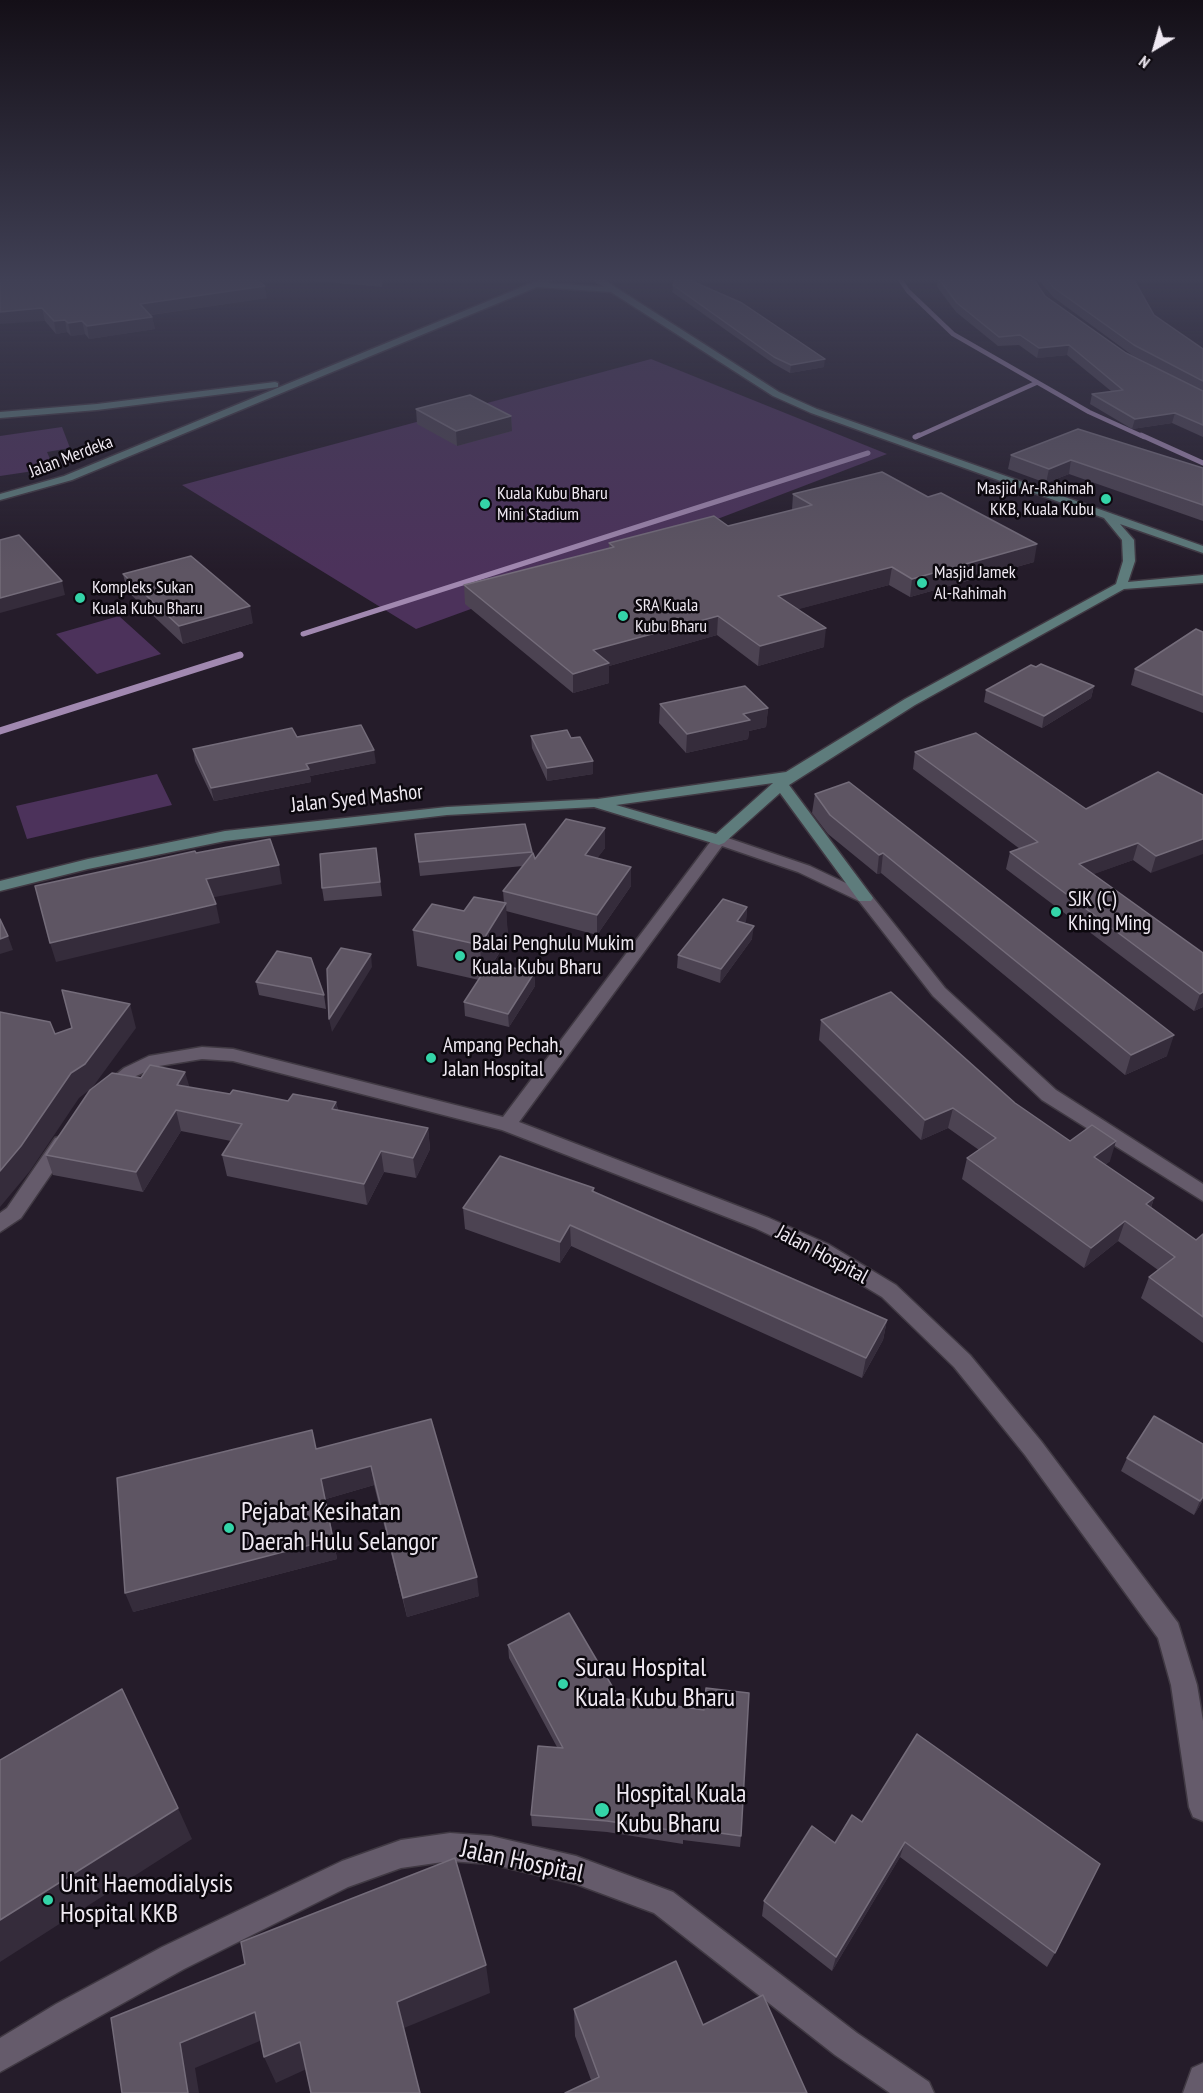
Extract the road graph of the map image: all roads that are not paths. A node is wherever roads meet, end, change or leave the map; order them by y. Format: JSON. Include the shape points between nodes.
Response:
{"nodes":[{"id":1,"x":314,"y":376,"type":"edge"},
{"id":2,"x":748,"y":376,"type":"edge"},
{"id":3,"x":306,"y":379,"type":"junction"},
{"id":4,"x":244,"y":390,"type":"junction"},
{"id":5,"x":267,"y":396,"type":"junction"},
{"id":6,"x":0,"y":415,"type":"edge"},
{"id":7,"x":0,"y":497,"type":"edge"},
{"id":8,"x":1102,"y":513,"type":"junction"},
{"id":9,"x":1203,"y":550,"type":"edge"},
{"id":10,"x":1203,"y":579,"type":"edge"},
{"id":11,"x":1121,"y":586,"type":"junction"},
{"id":12,"x":785,"y":780,"type":"junction"},
{"id":13,"x":596,"y":803,"type":"junction"},
{"id":14,"x":719,"y":840,"type":"junction"},
{"id":15,"x":0,"y":886,"type":"edge"},
{"id":16,"x":865,"y":898,"type":"junction"},
{"id":17,"x":88,"y":1104,"type":"edge"},
{"id":18,"x":75,"y":1124,"type":"edge"},
{"id":19,"x":507,"y":1125,"type":"junction"},
{"id":20,"x":1203,"y":1194,"type":"edge"},
{"id":21,"x":0,"y":1224,"type":"edge"},
{"id":22,"x":1203,"y":1807,"type":"edge"},
{"id":23,"x":0,"y":2056,"type":"edge"},
{"id":24,"x":1203,"y":2079,"type":"edge"},
{"id":25,"x":918,"y":2093,"type":"edge"},
{"id":26,"x":1199,"y":2093,"type":"edge"}],
"edges":[{"from":1,"to":3,"type":"street","name":"Jalan Merdeka"},
{"from":2,"to":8,"type":"street","via":[[803,406]]},
{"from":3,"to":4,"type":"street"},
{"from":3,"to":5,"type":"street","name":"Jalan Merdeka"},
{"from":4,"to":5,"type":"street"},
{"from":4,"to":6,"type":"street"},
{"from":5,"to":7,"type":"street","name":"Jalan Merdeka","via":[[68,478]]},
{"from":8,"to":9,"type":"street"},
{"from":8,"to":11,"type":"street","via":[[1128,540],[1129,561]]},
{"from":10,"to":11,"type":"street"},
{"from":11,"to":12,"type":"street","via":[[910,702]]},
{"from":12,"to":13,"type":"street"},
{"from":12,"to":14,"type":"street"},
{"from":12,"to":16,"type":"street"},
{"from":13,"to":14,"type":"street","name":"Jalan Syed Mashor"},
{"from":13,"to":15,"type":"street","name":"Jalan Syed Mashor","via":[[447,810],[225,836]]},
{"from":14,"to":16,"type":"street","via":[[804,869]]},
{"from":14,"to":19,"type":"street"},
{"from":16,"to":20,"type":"street","via":[[939,992],[1049,1095]]},
{"from":17,"to":19,"type":"street","name":"Jalan Hospital","via":[[130,1072],[155,1060],[202,1053],[233,1055]]},
{"from":18,"to":21,"type":"street","via":[[14,1213]]},
{"from":19,"to":22,"type":"street","name":"Jalan Hospital","via":[[822,1250],[889,1291],[962,1361],[1033,1448],[1169,1632],[1184,1685]]},
{"from":23,"to":25,"type":"street","name":"Jalan Hospital","via":[[173,1958],[342,1875],[401,1854],[450,1847],[491,1850],[576,1870],[663,1902],[846,2044]]},
{"from":24,"to":26,"type":"street"}]}
